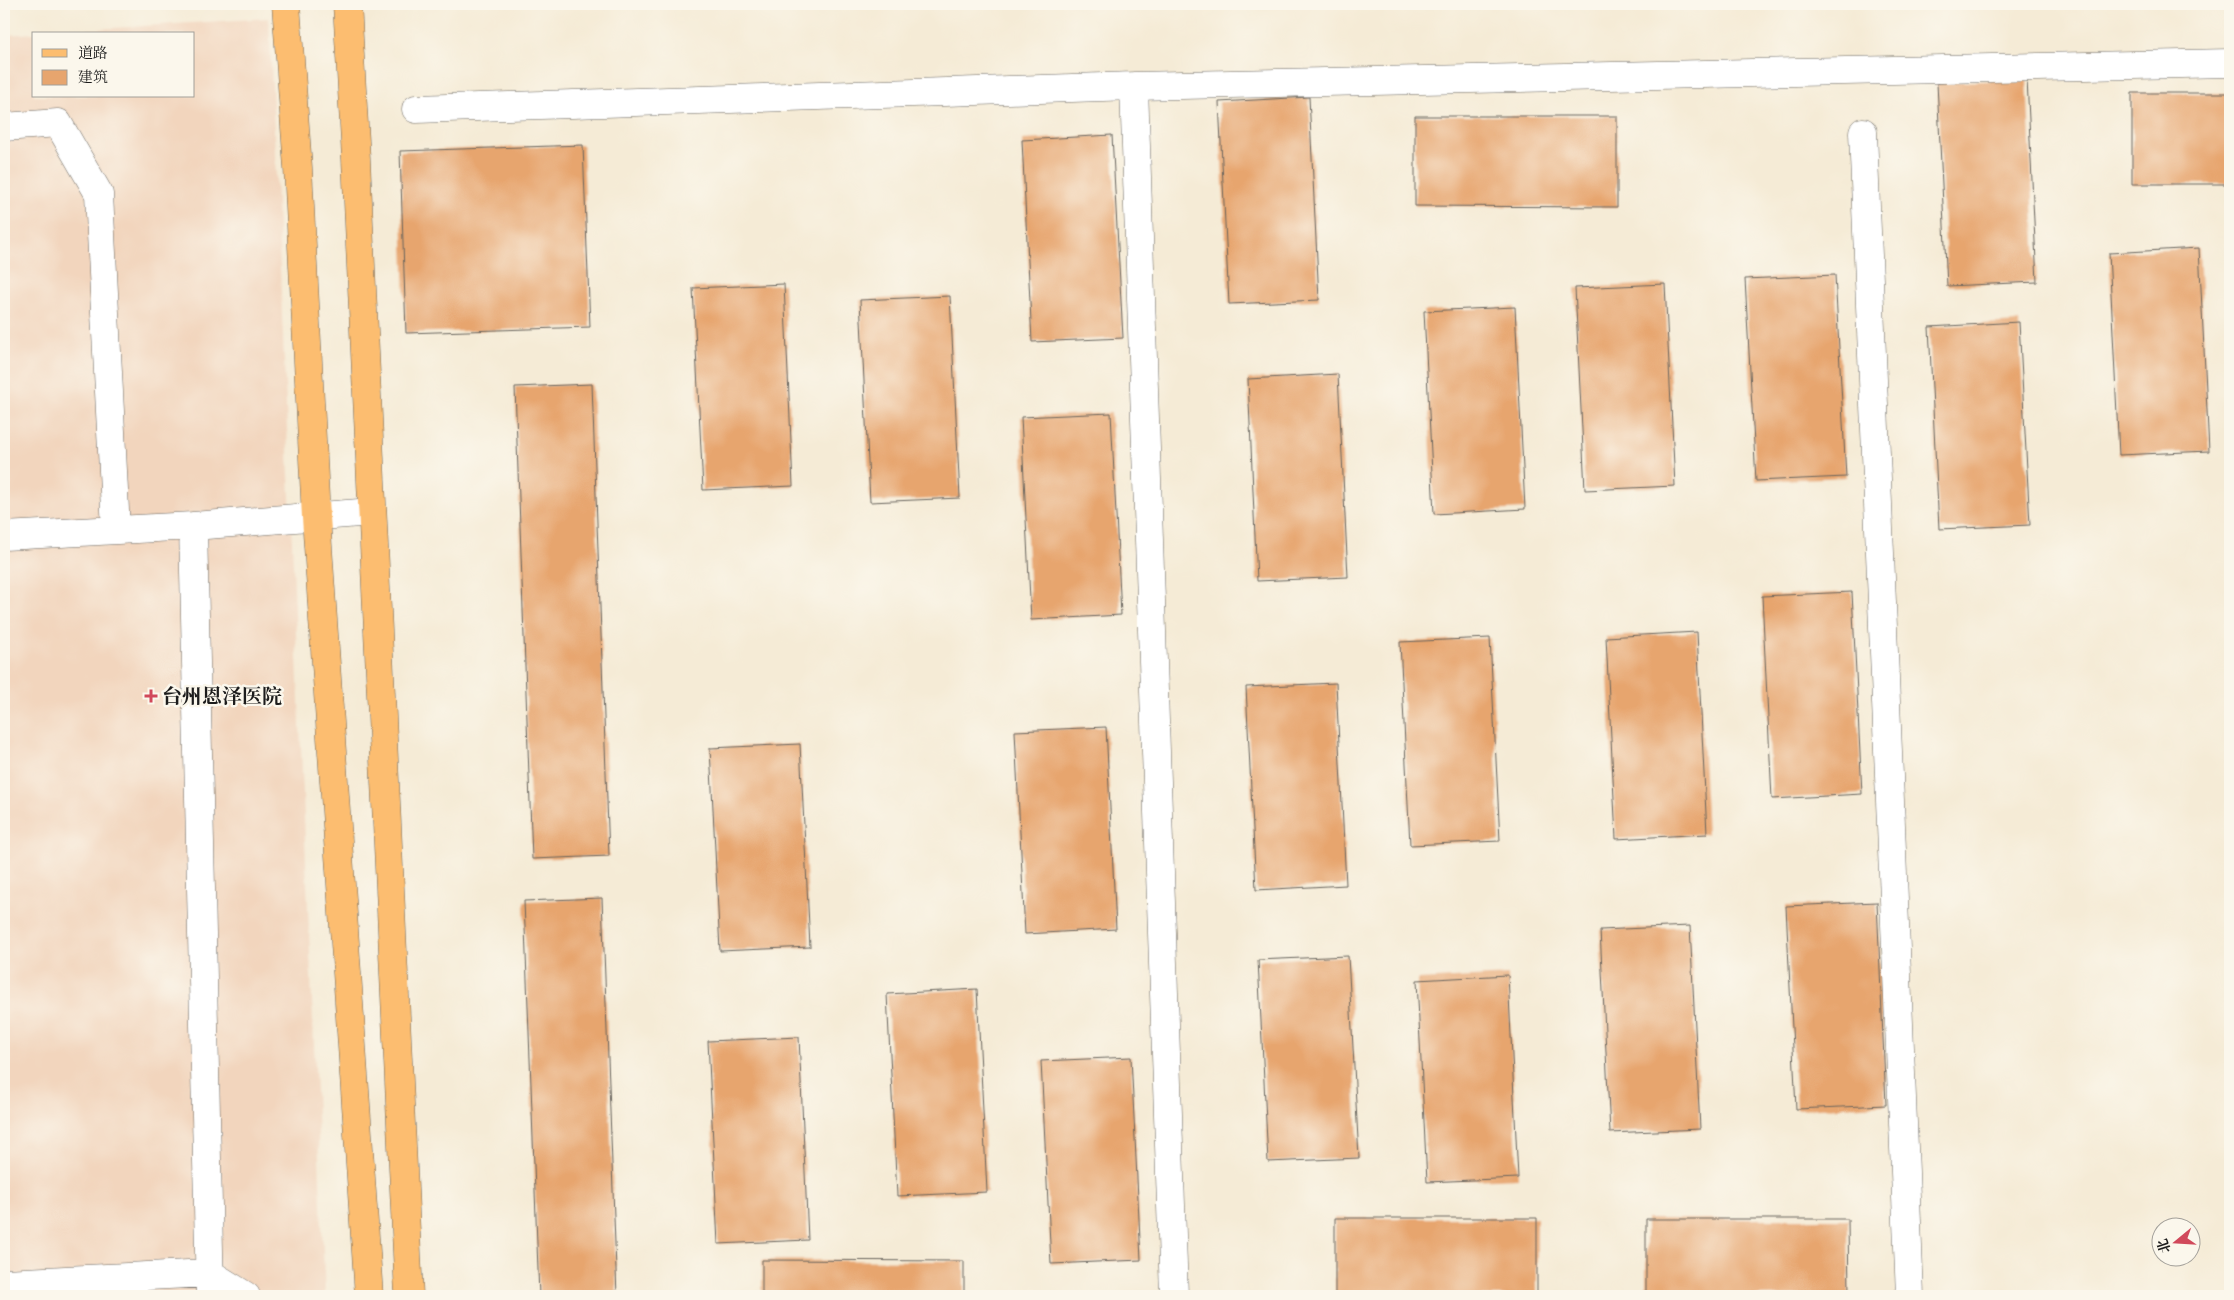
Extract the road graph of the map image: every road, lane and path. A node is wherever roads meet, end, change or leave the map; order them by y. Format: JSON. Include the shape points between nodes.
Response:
{"nodes":[{"id":1,"x":286,"y":4,"type":"edge"},
{"id":2,"x":347,"y":4,"type":"edge"},
{"id":3,"x":2230,"y":63,"type":"edge"},
{"id":4,"x":1134,"y":86,"type":"junction"},
{"id":5,"x":416,"y":109,"type":"dead end"},
{"id":6,"x":4,"y":127,"type":"edge"},
{"id":7,"x":1863,"y":132,"type":"dead end"},
{"id":8,"x":372,"y":512,"type":"junction"},
{"id":9,"x":316,"y":517,"type":"junction"},
{"id":10,"x":193,"y":526,"type":"junction"},
{"id":11,"x":116,"y":530,"type":"junction"},
{"id":12,"x":4,"y":536,"type":"edge"},
{"id":13,"x":4,"y":1283,"type":"edge"},
{"id":14,"x":209,"y":1284,"type":"edge"},
{"id":15,"x":246,"y":1296,"type":"edge"},
{"id":16,"x":369,"y":1296,"type":"edge"},
{"id":17,"x":406,"y":1296,"type":"edge"},
{"id":18,"x":1174,"y":1296,"type":"edge"},
{"id":19,"x":1910,"y":1296,"type":"edge"}],
"edges":[{"from":1,"to":9,"type":"main road"},
{"from":2,"to":8,"type":"main road"},
{"from":3,"to":4,"type":"street"},
{"from":4,"to":5,"type":"street"},
{"from":4,"to":18,"type":"street"},
{"from":6,"to":11,"type":"street","via":[[58,123],[99,194]]},
{"from":7,"to":19,"type":"street"},
{"from":8,"to":9,"type":"street"},
{"from":8,"to":17,"type":"main road"},
{"from":9,"to":10,"type":"street"},
{"from":9,"to":16,"type":"main road"},
{"from":10,"to":11,"type":"street"},
{"from":10,"to":14,"type":"street"},
{"from":11,"to":12,"type":"street"},
{"from":13,"to":14,"type":"street"},
{"from":14,"to":15,"type":"street"}]}
